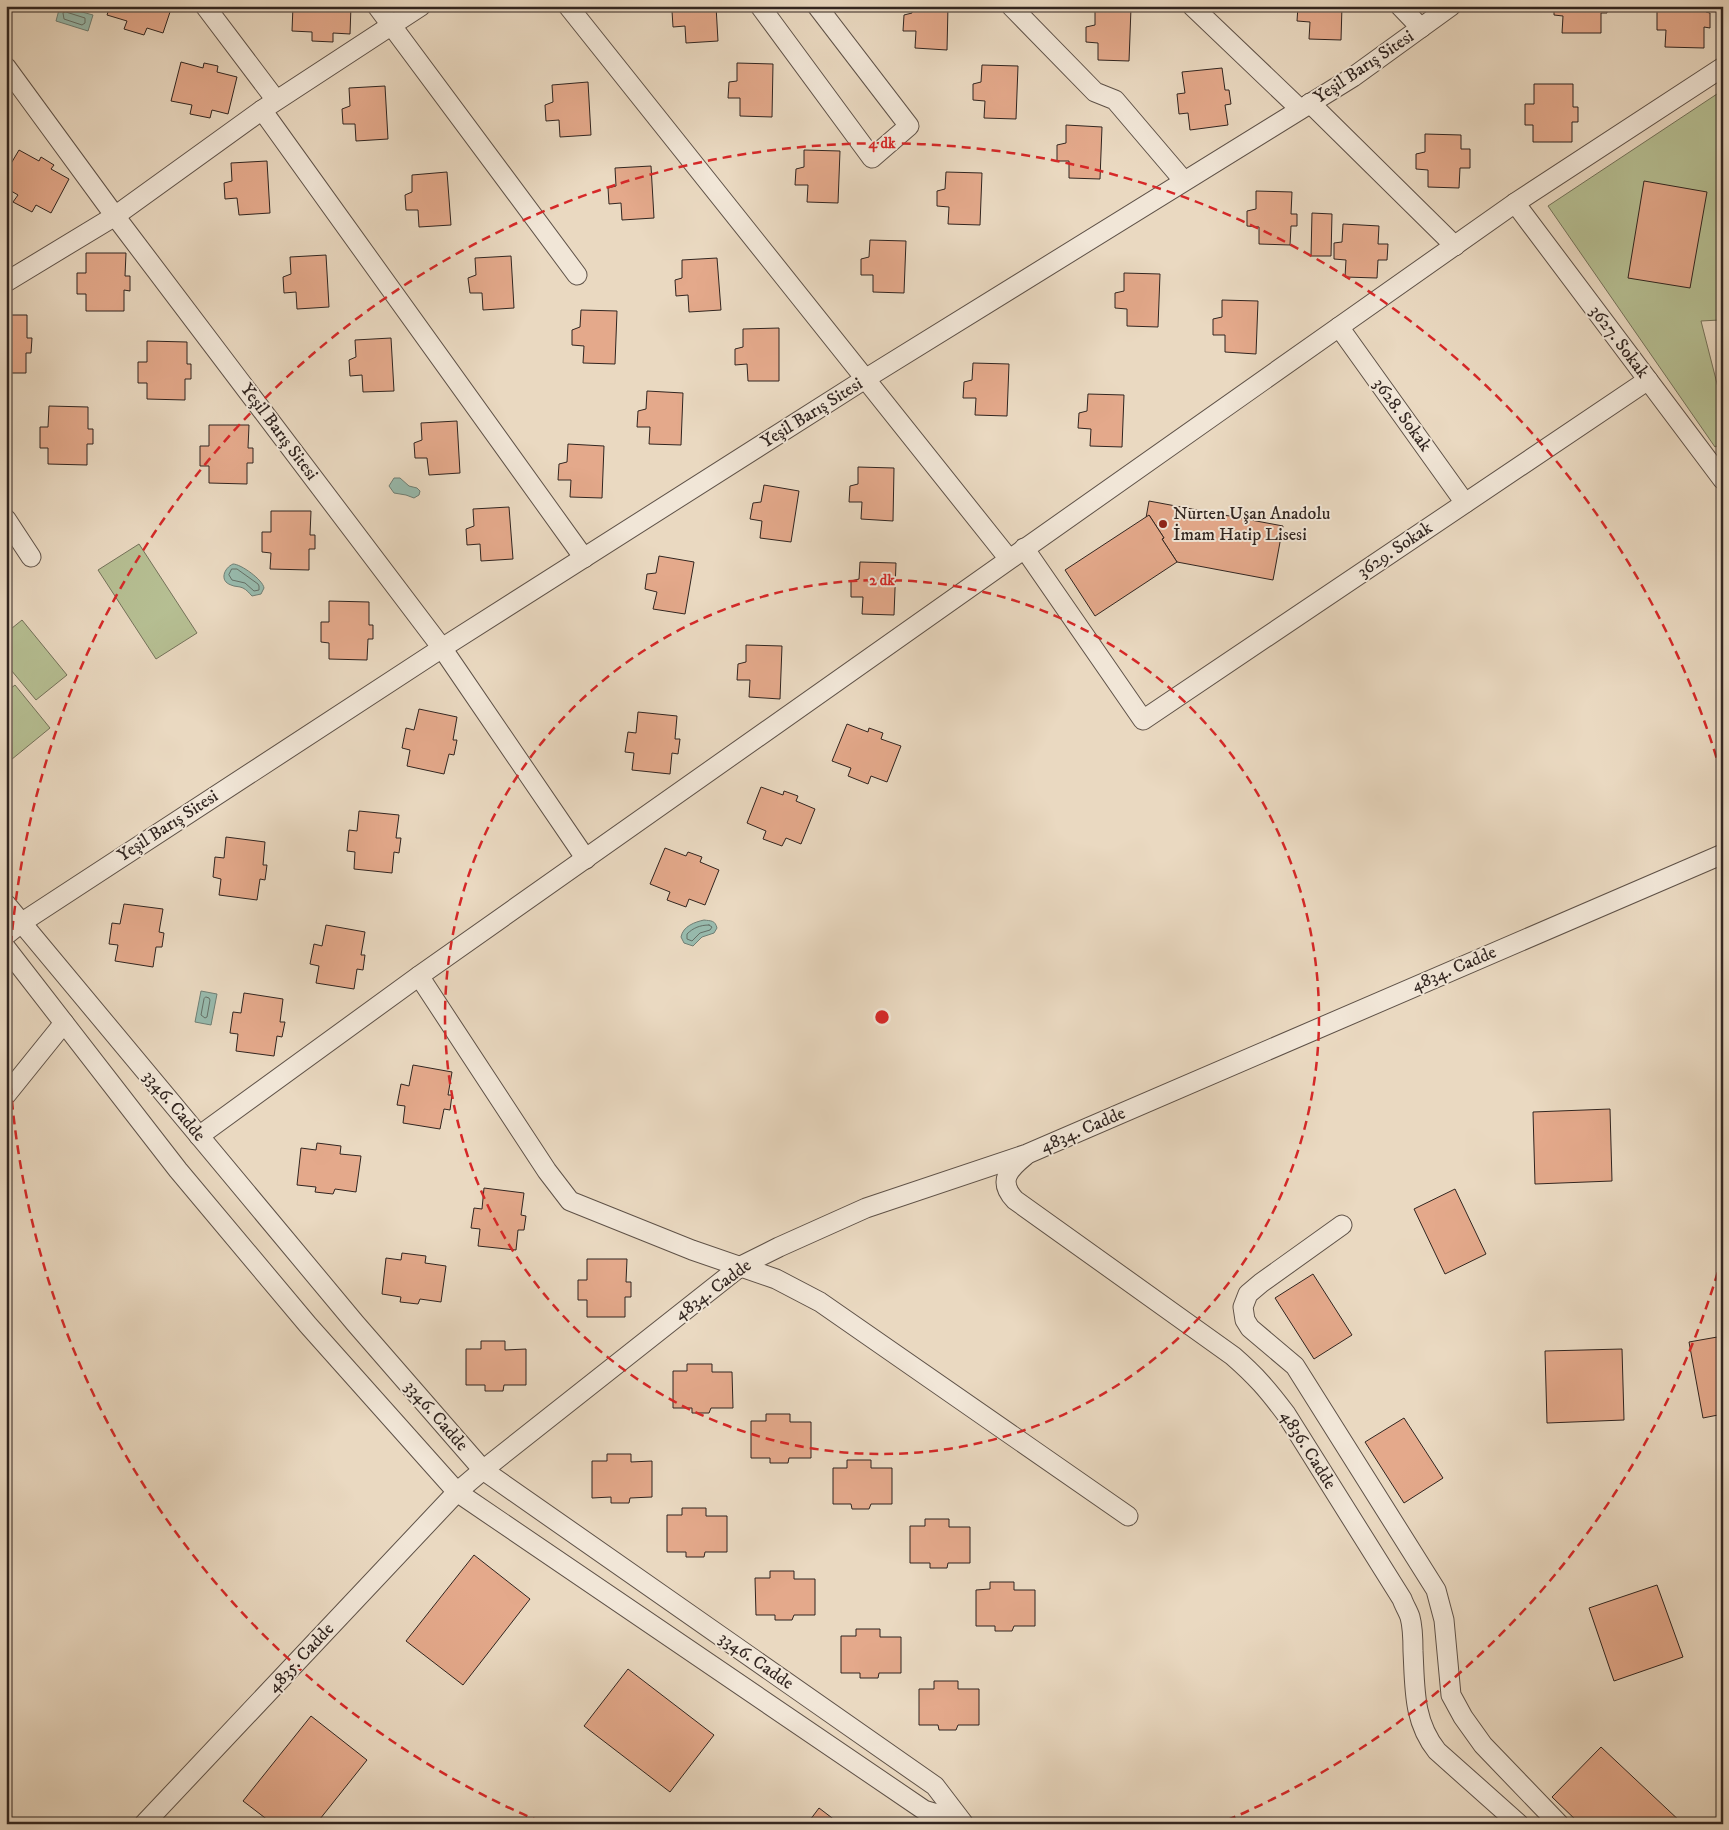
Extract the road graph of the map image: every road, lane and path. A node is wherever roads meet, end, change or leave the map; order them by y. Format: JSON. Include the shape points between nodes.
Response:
{"nodes":[{"id":1,"x":205,"y":6,"type":"edge"},
{"id":2,"x":377,"y":6,"type":"edge"},
{"id":3,"x":421,"y":6,"type":"edge"},
{"id":4,"x":568,"y":6,"type":"edge"},
{"id":5,"x":760,"y":6,"type":"edge"},
{"id":6,"x":816,"y":6,"type":"edge"},
{"id":7,"x":1011,"y":6,"type":"edge"},
{"id":8,"x":1192,"y":6,"type":"edge"},
{"id":9,"x":1400,"y":6,"type":"edge"},
{"id":10,"x":1451,"y":6,"type":"edge"},
{"id":11,"x":391,"y":25,"type":"junction"},
{"id":12,"x":1421,"y":28,"type":"junction"},
{"id":13,"x":1723,"y":67,"type":"edge"},
{"id":14,"x":6,"y":68,"type":"edge"},
{"id":15,"x":269,"y":105,"type":"junction"},
{"id":16,"x":1305,"y":106,"type":"junction"},
{"id":17,"x":1184,"y":181,"type":"junction"},
{"id":18,"x":1515,"y":203,"type":"junction"},
{"id":19,"x":115,"y":216,"type":"junction"},
{"id":20,"x":1455,"y":246,"type":"junction"},
{"id":21,"x":577,"y":275,"type":"dead end"},
{"id":22,"x":6,"y":282,"type":"edge"},
{"id":23,"x":1339,"y":326,"type":"junction"},
{"id":24,"x":865,"y":379,"type":"junction"},
{"id":25,"x":1648,"y":380,"type":"junction"},
{"id":26,"x":1723,"y":480,"type":"edge"},
{"id":27,"x":1465,"y":503,"type":"junction"},
{"id":28,"x":6,"y":519,"type":"edge"},
{"id":29,"x":1016,"y":554,"type":"junction"},
{"id":30,"x":31,"y":557,"type":"dead end"},
{"id":31,"x":584,"y":558,"type":"junction"},
{"id":32,"x":442,"y":648,"type":"junction"},
{"id":33,"x":1723,"y":854,"type":"edge"},
{"id":34,"x":586,"y":859,"type":"junction"},
{"id":35,"x":6,"y":904,"type":"edge"},
{"id":36,"x":13,"y":929,"type":"edge"},
{"id":37,"x":6,"y":948,"type":"edge"},
{"id":38,"x":420,"y":976,"type":"junction"},
{"id":39,"x":64,"y":1023,"type":"junction"},
{"id":40,"x":6,"y":1095,"type":"edge"},
{"id":41,"x":199,"y":1136,"type":"junction"},
{"id":42,"x":1026,"y":1154,"type":"junction"},
{"id":43,"x":1342,"y":1225,"type":"dead end"},
{"id":44,"x":741,"y":1266,"type":"junction"},
{"id":45,"x":483,"y":1470,"type":"junction"},
{"id":46,"x":457,"y":1492,"type":"junction"},
{"id":47,"x":1128,"y":1516,"type":"dead end"},
{"id":48,"x":962,"y":1823,"type":"edge"},
{"id":49,"x":144,"y":1824,"type":"edge"},
{"id":50,"x":1519,"y":1824,"type":"edge"},
{"id":51,"x":1559,"y":1824,"type":"edge"}],
"edges":[{"from":1,"to":15,"type":"street"},
{"from":2,"to":11,"type":"street"},
{"from":3,"to":11,"type":"street"},
{"from":4,"to":24,"type":"street"},
{"from":5,"to":6,"type":"street","via":[[872,158],[908,126]]},
{"from":7,"to":17,"type":"street","via":[[1095,92],[1115,100]]},
{"from":8,"to":16,"type":"street","name":"Yeşil Barış Sitesi"},
{"from":9,"to":12,"type":"street"},
{"from":10,"to":12,"type":"street","name":"Yeşil Barış Sitesi"},
{"from":11,"to":15,"type":"street"},
{"from":11,"to":21,"type":"street"},
{"from":12,"to":16,"type":"street","name":"Yeşil Barış Sitesi","via":[[1353,77]]},
{"from":13,"to":18,"type":"street"},
{"from":14,"to":19,"type":"street","name":"Yeşil Barış Sitesi"},
{"from":15,"to":19,"type":"street"},
{"from":15,"to":31,"type":"street"},
{"from":16,"to":17,"type":"street","name":"Yeşil Barış Sitesi"},
{"from":16,"to":20,"type":"street"},
{"from":17,"to":24,"type":"street","name":"Yeşil Barış Sitesi"},
{"from":18,"to":20,"type":"street"},
{"from":18,"to":25,"type":"street","name":"3627. Sokak"},
{"from":19,"to":22,"type":"street"},
{"from":19,"to":32,"type":"street","name":"Yeşil Barış Sitesi"},
{"from":20,"to":23,"type":"street"},
{"from":23,"to":27,"type":"street","name":"3628. Sokak"},
{"from":23,"to":29,"type":"street"},
{"from":24,"to":29,"type":"street"},
{"from":24,"to":31,"type":"street","name":"Yeşil Barış Sitesi"},
{"from":25,"to":26,"type":"street","name":"3627. Sokak"},
{"from":25,"to":27,"type":"street","name":"3629. Sokak"},
{"from":27,"to":29,"type":"street","name":"3629. Sokak","via":[[1142,720]]},
{"from":28,"to":30,"type":"street"},
{"from":29,"to":34,"type":"street"},
{"from":31,"to":32,"type":"street","name":"Yeşil Barış Sitesi"},
{"from":32,"to":34,"type":"street","name":"Yeşil Barış Sitesi"},
{"from":32,"to":36,"type":"street","name":"Yeşil Barış Sitesi"},
{"from":33,"to":42,"type":"street","name":"4834. Cadde"},
{"from":34,"to":38,"type":"street"},
{"from":35,"to":36,"type":"street","name":"3346. Cadde"},
{"from":36,"to":41,"type":"street","name":"3346. Cadde"},
{"from":37,"to":39,"type":"street","name":"3346. Cadde"},
{"from":38,"to":41,"type":"street"},
{"from":38,"to":44,"type":"street","via":[[570,1201]]},
{"from":39,"to":40,"type":"street"},
{"from":39,"to":46,"type":"street","name":"3346. Cadde","via":[[178,1170],[308,1325]]},
{"from":41,"to":45,"type":"street","name":"3346. Cadde"},
{"from":42,"to":44,"type":"street","name":"4834. Cadde","via":[[866,1208]]},
{"from":42,"to":50,"type":"street","name":"4836. Cadde","via":[[1010,1168],[1006,1180],[1008,1192],[1015,1200],[1233,1356],[1257,1377],[1286,1414],[1410,1615],[1416,1701],[1427,1738],[1437,1751]]},
{"from":43,"to":51,"type":"street","via":[[1248,1294],[1243,1307],[1245,1320],[1250,1328],[1295,1366],[1436,1590],[1444,1620],[1451,1695],[1462,1717],[1483,1745]]},
{"from":44,"to":45,"type":"street","name":"4834. Cadde"},
{"from":44,"to":47,"type":"street","via":[[776,1279],[820,1302]]},
{"from":45,"to":46,"type":"street","name":"4834. Cadde"},
{"from":45,"to":48,"type":"street","name":"3346. Cadde","via":[[935,1786]]},
{"from":46,"to":48,"type":"street","name":"3346. Cadde","via":[[924,1810]]},
{"from":46,"to":49,"type":"street","name":"4835. Cadde"}]}
